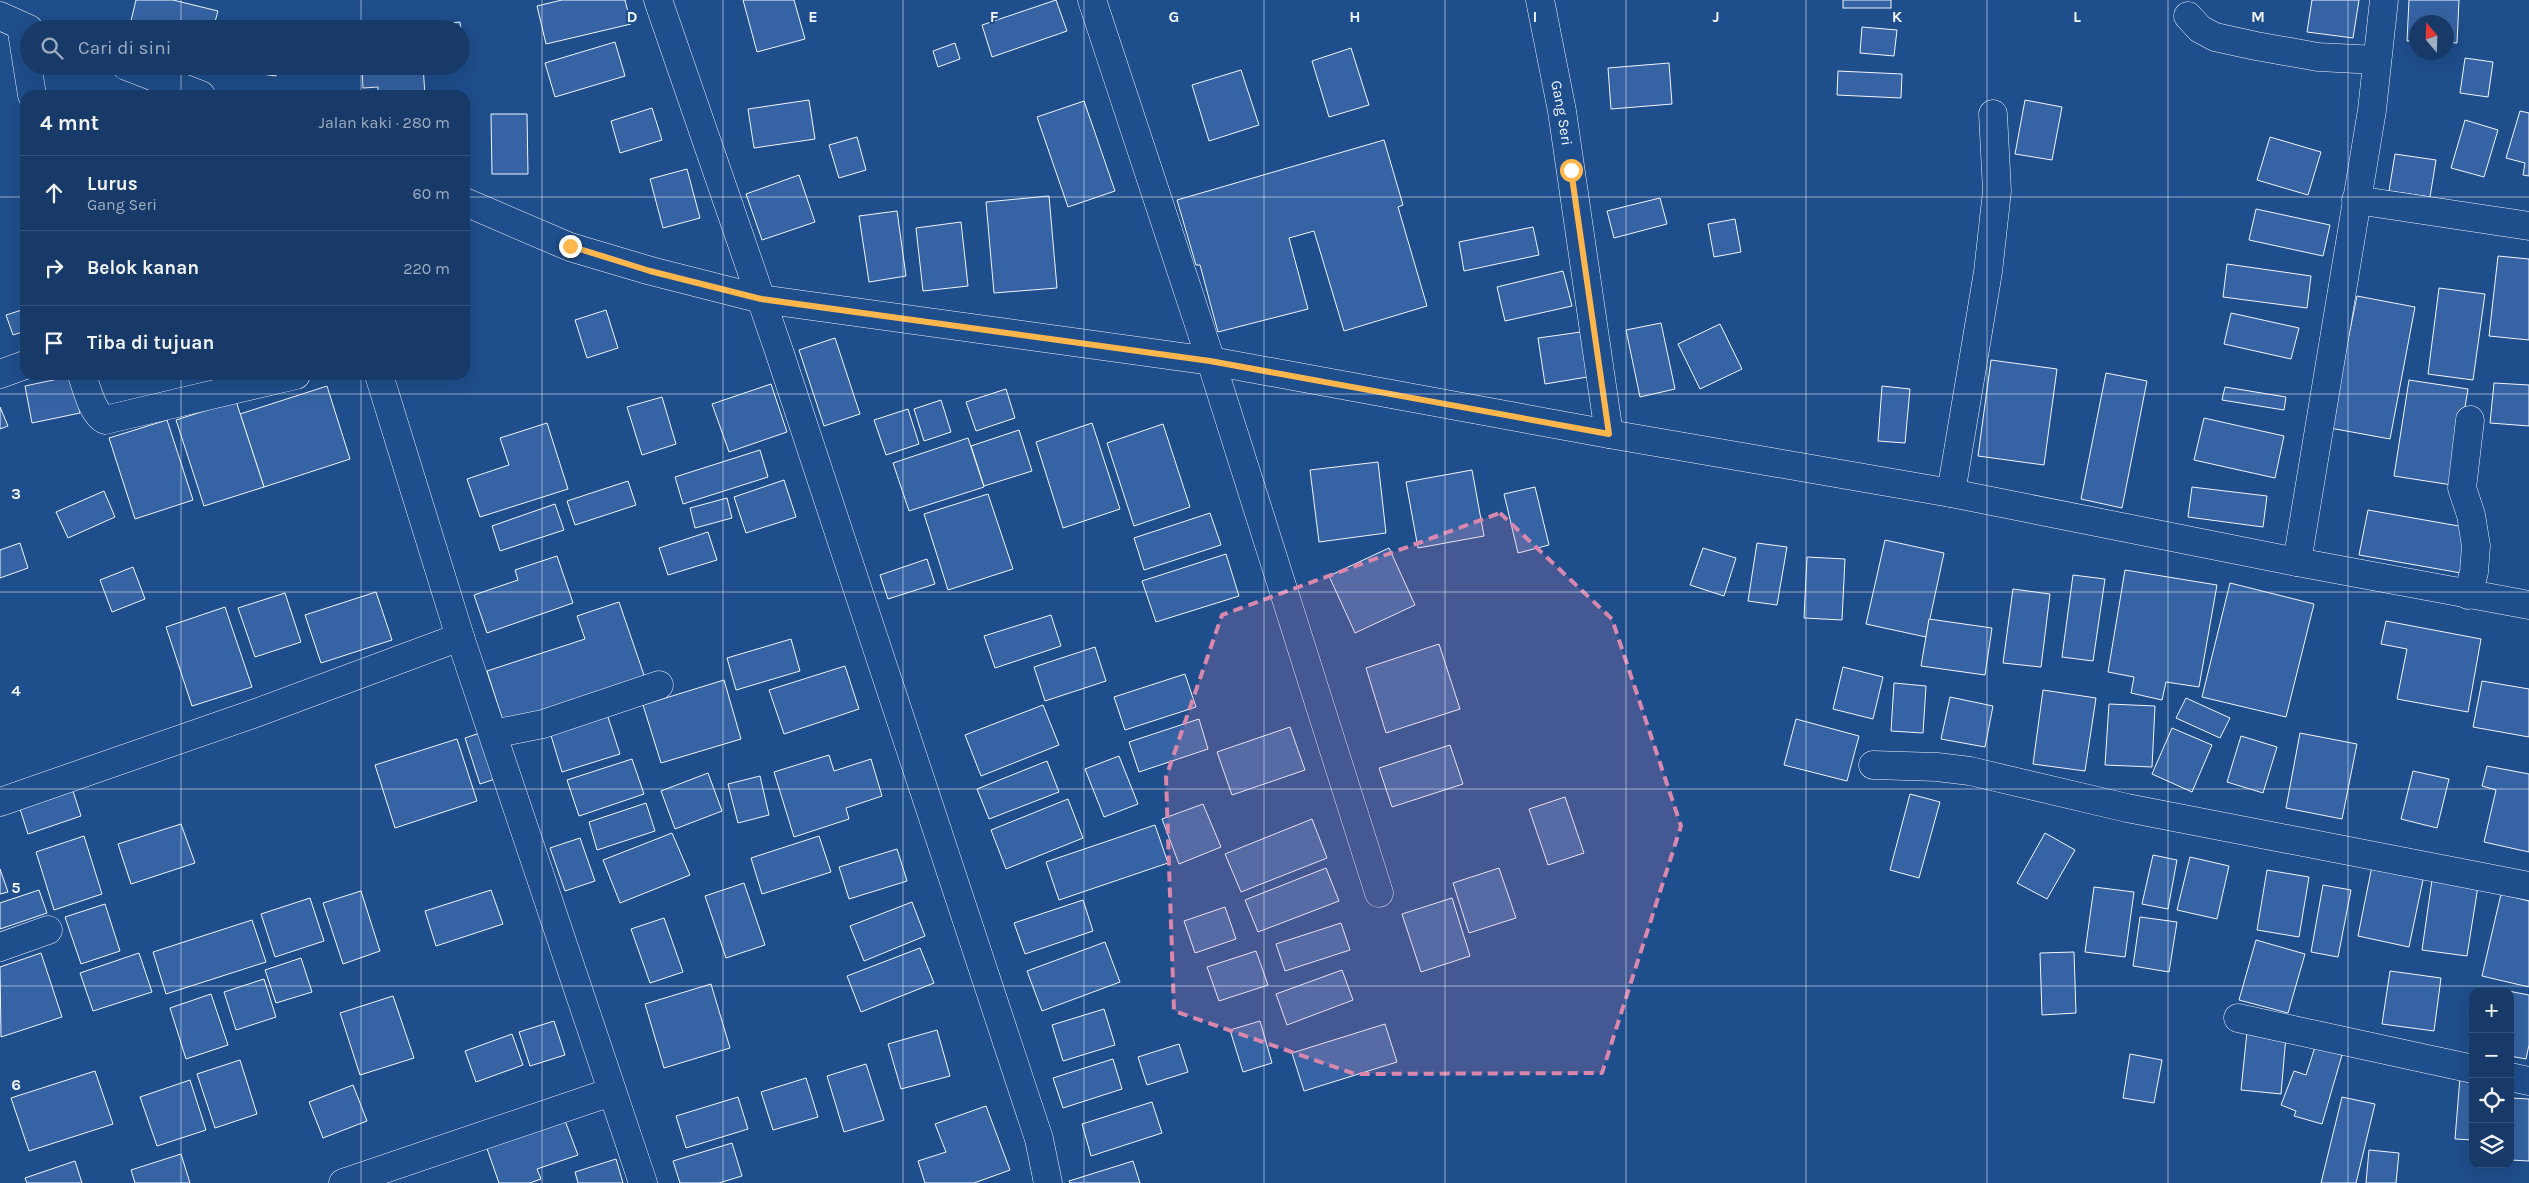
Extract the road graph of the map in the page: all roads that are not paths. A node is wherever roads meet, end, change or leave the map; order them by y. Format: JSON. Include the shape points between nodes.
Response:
{"nodes":[{"id":1,"x":658,"y":0,"type":"edge"},
{"id":2,"x":1092,"y":0,"type":"edge"},
{"id":3,"x":1540,"y":0,"type":"edge"},
{"id":4,"x":2384,"y":0,"type":"edge"},
{"id":5,"x":2188,"y":16,"type":"dead end"},
{"id":6,"x":16,"y":24,"type":"edge"},
{"id":7,"x":20,"y":42,"type":"edge"},
{"id":8,"x":2377,"y":60,"type":"junction"},
{"id":9,"x":27,"y":75,"type":"edge"},
{"id":10,"x":149,"y":75,"type":"edge"},
{"id":11,"x":31,"y":90,"type":"edge"},
{"id":12,"x":188,"y":90,"type":"edge"},
{"id":13,"x":1993,"y":114,"type":"dead end"},
{"id":14,"x":2356,"y":200,"type":"junction"},
{"id":15,"x":470,"y":204,"type":"edge"},
{"id":16,"x":2529,"y":226,"type":"edge"},
{"id":17,"x":761,"y":299,"type":"junction"},
{"id":18,"x":1210,"y":361,"type":"junction"},
{"id":19,"x":20,"y":367,"type":"edge"},
{"id":20,"x":0,"y":374,"type":"edge"},
{"id":21,"x":84,"y":380,"type":"edge"},
{"id":22,"x":275,"y":380,"type":"edge"},
{"id":23,"x":381,"y":380,"type":"edge"},
{"id":24,"x":2470,"y":420,"type":"dead end"},
{"id":25,"x":1609,"y":434,"type":"junction"},
{"id":26,"x":1951,"y":492,"type":"junction"},
{"id":27,"x":2296,"y":562,"type":"junction"},
{"id":28,"x":2468,"y":595,"type":"junction"},
{"id":29,"x":2529,"y":605,"type":"edge"},
{"id":30,"x":460,"y":637,"type":"junction"},
{"id":31,"x":659,"y":685,"type":"dead end"},
{"id":32,"x":493,"y":734,"type":"junction"},
{"id":33,"x":1873,"y":765,"type":"dead end"},
{"id":34,"x":0,"y":802,"type":"edge"},
{"id":35,"x":2529,"y":886,"type":"edge"},
{"id":36,"x":1378,"y":892,"type":"dead end"},
{"id":37,"x":48,"y":930,"type":"dead end"},
{"id":38,"x":0,"y":947,"type":"edge"},
{"id":39,"x":2238,"y":1018,"type":"dead end"},
{"id":40,"x":2469,"y":1068,"type":"edge"},
{"id":41,"x":2514,"y":1078,"type":"edge"},
{"id":42,"x":2529,"y":1081,"type":"edge"},
{"id":43,"x":611,"y":1092,"type":"junction"},
{"id":44,"x":343,"y":1183,"type":"edge"},
{"id":45,"x":643,"y":1183,"type":"edge"},
{"id":46,"x":1048,"y":1183,"type":"edge"}],
"edges":[{"from":1,"to":17,"type":"street"},
{"from":2,"to":18,"type":"street"},
{"from":3,"to":25,"type":"street","name":"Gang Seri","via":[[1562,111]]},
{"from":4,"to":8,"type":"street"},
{"from":5,"to":8,"type":"street","via":[[2200,29],[2214,37],[2318,57]]},
{"from":6,"to":7,"type":"street"},
{"from":8,"to":14,"type":"street"},
{"from":9,"to":11,"type":"street"},
{"from":10,"to":12,"type":"street"},
{"from":13,"to":26,"type":"street","via":[[1997,191],[1990,254]]},
{"from":14,"to":16,"type":"street"},
{"from":14,"to":27,"type":"street"},
{"from":15,"to":17,"type":"street","via":[[570,246],[650,271]]},
{"from":17,"to":18,"type":"street"},
{"from":17,"to":46,"type":"street","via":[[1036,1130]]},
{"from":18,"to":25,"type":"street"},
{"from":18,"to":36,"type":"street"},
{"from":19,"to":20,"type":"street"},
{"from":21,"to":22,"type":"street","via":[[100,417],[105,420]]},
{"from":23,"to":30,"type":"street"},
{"from":24,"to":28,"type":"street","via":[[2462,488],[2476,546]]},
{"from":25,"to":26,"type":"street"},
{"from":26,"to":27,"type":"street"},
{"from":27,"to":28,"type":"street"},
{"from":28,"to":29,"type":"street"},
{"from":30,"to":32,"type":"street"},
{"from":30,"to":34,"type":"street","via":[[253,714]]},
{"from":31,"to":32,"type":"street","via":[[543,724]]},
{"from":32,"to":43,"type":"street"},
{"from":33,"to":35,"type":"street","via":[[1970,771],[2127,808]]},
{"from":37,"to":38,"type":"street"},
{"from":39,"to":40,"type":"street"},
{"from":41,"to":42,"type":"street"},
{"from":43,"to":44,"type":"street"},
{"from":43,"to":45,"type":"street"}]}
